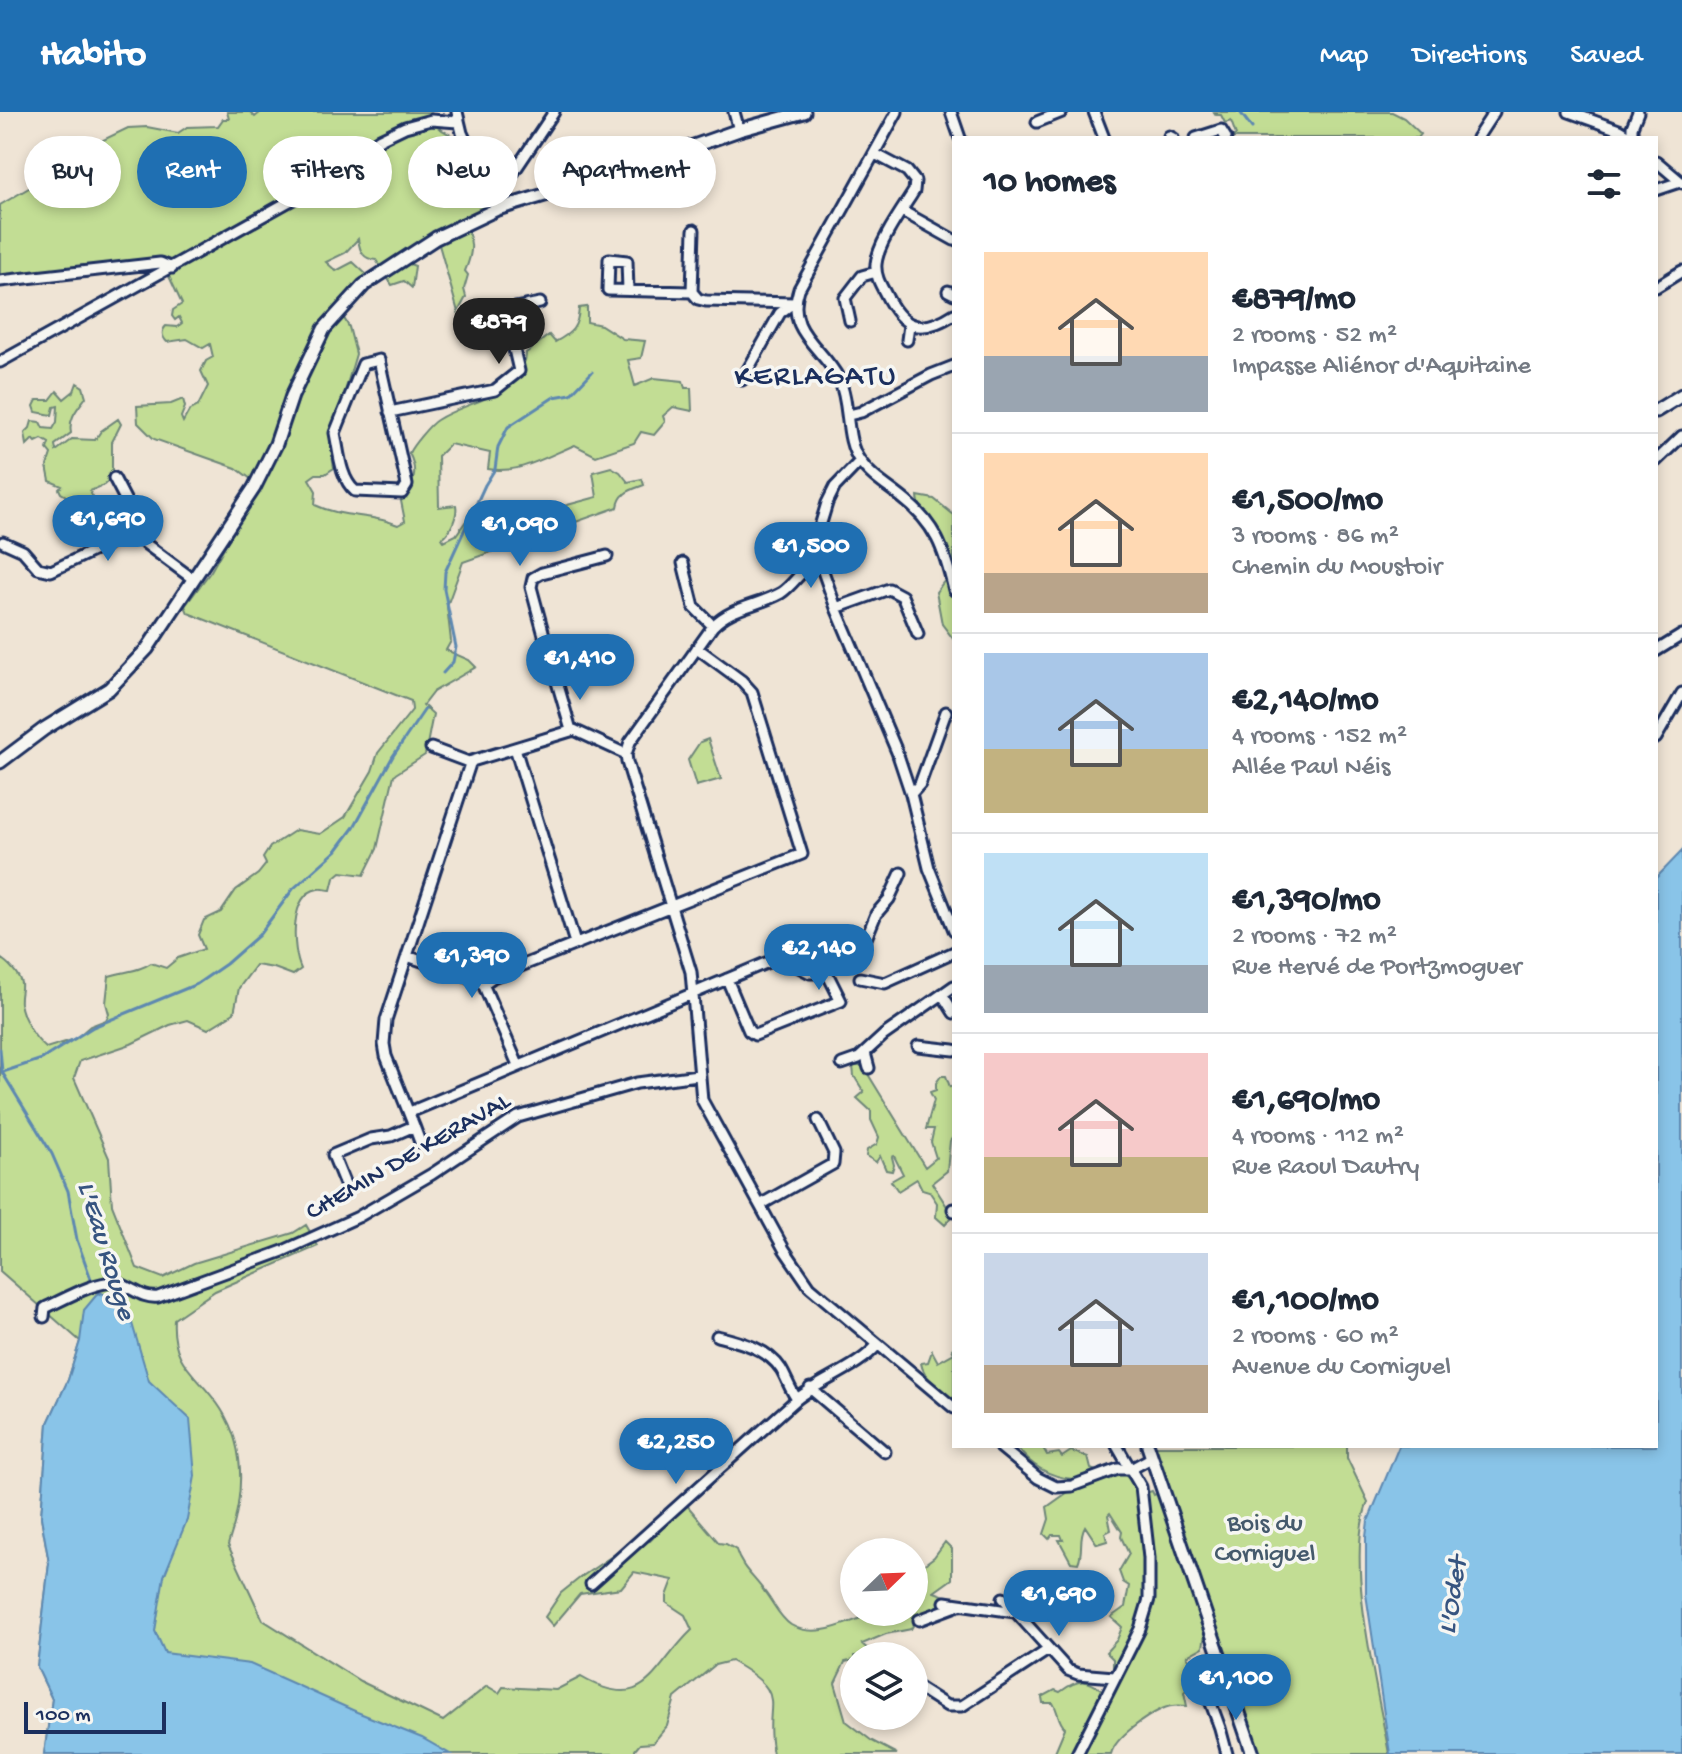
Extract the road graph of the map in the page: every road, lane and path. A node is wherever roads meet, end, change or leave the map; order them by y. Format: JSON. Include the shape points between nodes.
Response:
{"nodes":[{"id":1,"x":554,"y":112,"type":"edge"},
{"id":2,"x":734,"y":112,"type":"edge"},
{"id":3,"x":804,"y":112,"type":"edge"},
{"id":4,"x":897,"y":112,"type":"edge"},
{"id":5,"x":951,"y":112,"type":"edge"},
{"id":6,"x":1062,"y":112,"type":"edge"},
{"id":7,"x":1094,"y":112,"type":"edge"},
{"id":8,"x":1494,"y":112,"type":"edge"},
{"id":9,"x":1569,"y":112,"type":"edge"},
{"id":10,"x":1636,"y":115,"type":"edge"},
{"id":11,"x":458,"y":117,"type":"edge"},
{"id":12,"x":1037,"y":122,"type":"dead end"},
{"id":13,"x":739,"y":130,"type":"junction"},
{"id":14,"x":1619,"y":130,"type":"junction"},
{"id":15,"x":959,"y":136,"type":"edge"},
{"id":16,"x":1103,"y":136,"type":"edge"},
{"id":17,"x":1202,"y":136,"type":"edge"},
{"id":18,"x":1225,"y":136,"type":"edge"},
{"id":19,"x":1478,"y":136,"type":"edge"},
{"id":20,"x":1629,"y":136,"type":"edge"},
{"id":21,"x":1632,"y":136,"type":"edge"},
{"id":22,"x":875,"y":154,"type":"junction"},
{"id":23,"x":1660,"y":164,"type":"edge"},
{"id":24,"x":1681,"y":182,"type":"edge"},
{"id":25,"x":1658,"y":189,"type":"edge"},
{"id":26,"x":497,"y":209,"type":"junction"},
{"id":27,"x":902,"y":211,"type":"junction"},
{"id":28,"x":694,"y":230,"type":"dead end"},
{"id":29,"x":952,"y":239,"type":"edge"},
{"id":30,"x":172,"y":268,"type":"junction"},
{"id":31,"x":1682,"y":271,"type":"edge"},
{"id":32,"x":876,"y":272,"type":"junction"},
{"id":33,"x":0,"y":281,"type":"edge"},
{"id":34,"x":1658,"y":286,"type":"edge"},
{"id":35,"x":628,"y":290,"type":"dead end"},
{"id":36,"x":692,"y":292,"type":"junction"},
{"id":37,"x":540,"y":303,"type":"dead end"},
{"id":38,"x":795,"y":303,"type":"junction"},
{"id":39,"x":952,"y":315,"type":"edge"},
{"id":40,"x":850,"y":321,"type":"dead end"},
{"id":41,"x":909,"y":325,"type":"junction"},
{"id":42,"x":907,"y":340,"type":"dead end"},
{"id":43,"x":0,"y":362,"type":"edge"},
{"id":44,"x":952,"y":367,"type":"edge"},
{"id":45,"x":742,"y":380,"type":"dead end"},
{"id":46,"x":1682,"y":395,"type":"edge"},
{"id":47,"x":1658,"y":410,"type":"edge"},
{"id":48,"x":390,"y":412,"type":"junction"},
{"id":49,"x":849,"y":415,"type":"junction"},
{"id":50,"x":1682,"y":436,"type":"edge"},
{"id":51,"x":1658,"y":459,"type":"edge"},
{"id":52,"x":860,"y":461,"type":"junction"},
{"id":53,"x":867,"y":470,"type":"junction"},
{"id":54,"x":848,"y":475,"type":"junction"},
{"id":55,"x":114,"y":478,"type":"dead end"},
{"id":56,"x":131,"y":533,"type":"junction"},
{"id":57,"x":3,"y":542,"type":"dead end"},
{"id":58,"x":607,"y":556,"type":"dead end"},
{"id":59,"x":819,"y":560,"type":"junction"},
{"id":60,"x":683,"y":563,"type":"dead end"},
{"id":61,"x":193,"y":579,"type":"junction"},
{"id":62,"x":952,"y":583,"type":"edge"},
{"id":63,"x":836,"y":608,"type":"junction"},
{"id":64,"x":713,"y":626,"type":"junction"},
{"id":65,"x":918,"y":634,"type":"dead end"},
{"id":66,"x":1682,"y":635,"type":"edge"},
{"id":67,"x":697,"y":648,"type":"junction"},
{"id":68,"x":548,"y":650,"type":"dead end"},
{"id":69,"x":1658,"y":650,"type":"edge"},
{"id":70,"x":557,"y":682,"type":"dead end"},
{"id":71,"x":1682,"y":693,"type":"edge"},
{"id":72,"x":946,"y":712,"type":"dead end"},
{"id":73,"x":571,"y":730,"type":"junction"},
{"id":74,"x":1658,"y":735,"type":"edge"},
{"id":75,"x":431,"y":748,"type":"dead end"},
{"id":76,"x":515,"y":748,"type":"junction"},
{"id":77,"x":626,"y":754,"type":"junction"},
{"id":78,"x":0,"y":762,"type":"edge"},
{"id":79,"x":471,"y":763,"type":"junction"},
{"id":80,"x":911,"y":794,"type":"junction"},
{"id":81,"x":901,"y":873,"type":"dead end"},
{"id":82,"x":671,"y":904,"type":"junction"},
{"id":83,"x":952,"y":925,"type":"edge"},
{"id":84,"x":575,"y":943,"type":"junction"},
{"id":85,"x":952,"y":953,"type":"edge"},
{"id":86,"x":407,"y":956,"type":"junction"},
{"id":87,"x":827,"y":973,"type":"junction"},
{"id":88,"x":860,"y":978,"type":"dead end"},
{"id":89,"x":727,"y":979,"type":"junction"},
{"id":90,"x":483,"y":984,"type":"junction"},
{"id":91,"x":952,"y":987,"type":"edge"},
{"id":92,"x":694,"y":994,"type":"junction"},
{"id":93,"x":942,"y":994,"type":"junction"},
{"id":94,"x":952,"y":1010,"type":"edge"},
{"id":95,"x":918,"y":1046,"type":"dead end"},
{"id":96,"x":952,"y":1050,"type":"edge"},
{"id":97,"x":865,"y":1053,"type":"junction"},
{"id":98,"x":842,"y":1064,"type":"dead end"},
{"id":99,"x":518,"y":1065,"type":"junction"},
{"id":100,"x":869,"y":1068,"type":"dead end"},
{"id":101,"x":698,"y":1075,"type":"junction"},
{"id":102,"x":410,"y":1112,"type":"junction"},
{"id":103,"x":818,"y":1120,"type":"dead end"},
{"id":104,"x":414,"y":1126,"type":"junction"},
{"id":105,"x":420,"y":1142,"type":"dead end"},
{"id":106,"x":346,"y":1187,"type":"dead end"},
{"id":107,"x":760,"y":1205,"type":"junction"},
{"id":108,"x":44,"y":1317,"type":"dead end"},
{"id":109,"x":717,"y":1336,"type":"dead end"},
{"id":110,"x":877,"y":1345,"type":"junction"},
{"id":111,"x":810,"y":1388,"type":"junction"},
{"id":112,"x":797,"y":1399,"type":"junction"},
{"id":113,"x":952,"y":1406,"type":"edge"},
{"id":114,"x":1001,"y":1448,"type":"edge"},
{"id":115,"x":1118,"y":1448,"type":"edge"},
{"id":116,"x":1148,"y":1448,"type":"edge"},
{"id":117,"x":885,"y":1452,"type":"dead end"},
{"id":118,"x":1151,"y":1458,"type":"junction"},
{"id":119,"x":1131,"y":1469,"type":"junction"},
{"id":120,"x":1152,"y":1475,"type":"junction"},
{"id":121,"x":1141,"y":1487,"type":"junction"},
{"id":122,"x":591,"y":1584,"type":"dead end"},
{"id":123,"x":1003,"y":1598,"type":"dead end"},
{"id":124,"x":945,"y":1602,"type":"dead end"},
{"id":125,"x":962,"y":1604,"type":"junction"},
{"id":126,"x":1015,"y":1612,"type":"junction"},
{"id":127,"x":928,"y":1617,"type":"edge"},
{"id":128,"x":1048,"y":1650,"type":"junction"},
{"id":129,"x":1114,"y":1677,"type":"junction"},
{"id":130,"x":928,"y":1694,"type":"edge"},
{"id":131,"x":1209,"y":1698,"type":"dead end"},
{"id":132,"x":1077,"y":1754,"type":"edge"},
{"id":133,"x":1227,"y":1754,"type":"edge"},
{"id":134,"x":1253,"y":1754,"type":"edge"}],
"edges":[{"from":1,"to":26,"type":"street","via":[[503,188]]},
{"from":2,"to":13,"type":"street"},
{"from":3,"to":13,"type":"street"},
{"from":4,"to":22,"type":"street"},
{"from":5,"to":15,"type":"street"},
{"from":6,"to":12,"type":"street"},
{"from":7,"to":16,"type":"street"},
{"from":8,"to":19,"type":"street"},
{"from":9,"to":14,"type":"street"},
{"from":10,"to":14,"type":"street"},
{"from":10,"to":21,"type":"street"},
{"from":11,"to":26,"type":"street"},
{"from":11,"to":30,"type":"street","via":[[394,131],[304,193]]},
{"from":13,"to":26,"type":"street"},
{"from":14,"to":20,"type":"street"},
{"from":17,"to":18,"type":"street","via":[[1221,130]]},
{"from":22,"to":27,"type":"street","via":[[914,179],[916,186]]},
{"from":22,"to":38,"type":"street"},
{"from":23,"to":24,"type":"street"},
{"from":24,"to":25,"type":"street"},
{"from":26,"to":61,"type":"street","via":[[391,265],[354,293],[328,322],[254,488]]},
{"from":27,"to":29,"type":"street"},
{"from":27,"to":32,"type":"street","via":[[878,255]]},
{"from":28,"to":36,"type":"street"},
{"from":30,"to":33,"type":"street","via":[[160,263]]},
{"from":30,"to":43,"type":"street"},
{"from":31,"to":34,"type":"street"},
{"from":32,"to":40,"type":"street","via":[[862,276],[845,298]]},
{"from":32,"to":41,"type":"street","via":[[896,313]]},
{"from":35,"to":36,"type":"street"},
{"from":36,"to":38,"type":"street","via":[[706,301]]},
{"from":37,"to":48,"type":"street","via":[[505,310],[519,371],[495,390]]},
{"from":38,"to":45,"type":"street","via":[[780,313]]},
{"from":38,"to":49,"type":"street","via":[[799,326],[838,378]]},
{"from":39,"to":41,"type":"street","via":[[924,326]]},
{"from":41,"to":42,"type":"street"},
{"from":44,"to":49,"type":"street"},
{"from":46,"to":47,"type":"street"},
{"from":48,"to":48,"type":"street","via":[[379,360],[363,364],[335,433],[346,483],[355,491],[402,493],[407,485]]},
{"from":49,"to":52,"type":"street"},
{"from":50,"to":51,"type":"street"},
{"from":52,"to":53,"type":"street"},
{"from":52,"to":54,"type":"street"},
{"from":53,"to":54,"type":"street"},
{"from":53,"to":62,"type":"street","via":[[926,519],[940,542]]},
{"from":54,"to":59,"type":"street","via":[[827,503]]},
{"from":55,"to":56,"type":"street","via":[[139,526]]},
{"from":56,"to":57,"type":"street","via":[[51,571],[38,568],[23,551]]},
{"from":56,"to":61,"type":"street"},
{"from":58,"to":68,"type":"street","via":[[533,578]]},
{"from":59,"to":63,"type":"street"},
{"from":59,"to":64,"type":"street","via":[[783,592],[732,611]]},
{"from":60,"to":64,"type":"street","via":[[694,607]]},
{"from":61,"to":78,"type":"street","via":[[126,674]]},
{"from":63,"to":65,"type":"street","via":[[889,589],[902,596]]},
{"from":63,"to":80,"type":"street","via":[[884,716]]},
{"from":64,"to":67,"type":"street"},
{"from":66,"to":69,"type":"street"},
{"from":67,"to":77,"type":"street"},
{"from":67,"to":82,"type":"street","via":[[752,692],[802,854]]},
{"from":70,"to":73,"type":"street"},
{"from":71,"to":74,"type":"street"},
{"from":72,"to":80,"type":"street"},
{"from":73,"to":76,"type":"street"},
{"from":73,"to":77,"type":"street"},
{"from":75,"to":79,"type":"street"},
{"from":76,"to":79,"type":"street"},
{"from":76,"to":84,"type":"street"},
{"from":77,"to":82,"type":"street"},
{"from":79,"to":86,"type":"street"},
{"from":80,"to":83,"type":"street","via":[[929,868]]},
{"from":81,"to":87,"type":"street","via":[[861,951],[830,966]]},
{"from":82,"to":84,"type":"street"},
{"from":82,"to":92,"type":"street"},
{"from":84,"to":90,"type":"street"},
{"from":85,"to":88,"type":"street","via":[[885,983]]},
{"from":86,"to":90,"type":"street"},
{"from":86,"to":102,"type":"street","via":[[387,1014],[384,1044]]},
{"from":87,"to":89,"type":"street","via":[[810,973],[780,957]]},
{"from":87,"to":89,"type":"street","via":[[841,1001],[755,1035]]},
{"from":89,"to":92,"type":"street"},
{"from":90,"to":99,"type":"street"},
{"from":91,"to":93,"type":"street"},
{"from":92,"to":99,"type":"street"},
{"from":92,"to":101,"type":"street"},
{"from":93,"to":94,"type":"street"},
{"from":93,"to":97,"type":"street"},
{"from":95,"to":96,"type":"street"},
{"from":97,"to":98,"type":"street"},
{"from":97,"to":100,"type":"street"},
{"from":99,"to":102,"type":"street"},
{"from":101,"to":107,"type":"street","via":[[702,1100]]},
{"from":101,"to":108,"type":"street","name":"CHEMIN DE KERAVAL","via":[[637,1083],[518,1117],[410,1188],[294,1247],[152,1298],[118,1283],[102,1284],[45,1308]]},
{"from":102,"to":104,"type":"street"},
{"from":103,"to":107,"type":"street","via":[[834,1153],[833,1164]]},
{"from":104,"to":105,"type":"street"},
{"from":104,"to":106,"type":"street","via":[[333,1155]]},
{"from":107,"to":110,"type":"street","via":[[810,1287]]},
{"from":109,"to":112,"type":"street","via":[[750,1345],[771,1359]]},
{"from":110,"to":111,"type":"street"},
{"from":110,"to":113,"type":"street"},
{"from":111,"to":112,"type":"street"},
{"from":111,"to":117,"type":"street"},
{"from":112,"to":122,"type":"street"},
{"from":114,"to":119,"type":"street","via":[[1053,1486],[1072,1486]]},
{"from":115,"to":119,"type":"street"},
{"from":116,"to":118,"type":"street"},
{"from":118,"to":119,"type":"street"},
{"from":118,"to":120,"type":"street"},
{"from":119,"to":120,"type":"street"},
{"from":119,"to":121,"type":"street"},
{"from":120,"to":121,"type":"street"},
{"from":120,"to":134,"type":"street"},
{"from":121,"to":129,"type":"street","via":[[1149,1599],[1140,1629]]},
{"from":123,"to":126,"type":"street"},
{"from":124,"to":125,"type":"street"},
{"from":125,"to":126,"type":"street"},
{"from":125,"to":127,"type":"street"},
{"from":126,"to":128,"type":"street"},
{"from":128,"to":129,"type":"street","via":[[1074,1673]]},
{"from":128,"to":130,"type":"street","via":[[962,1706],[947,1706]]},
{"from":129,"to":132,"type":"street"},
{"from":131,"to":133,"type":"street"}]}
